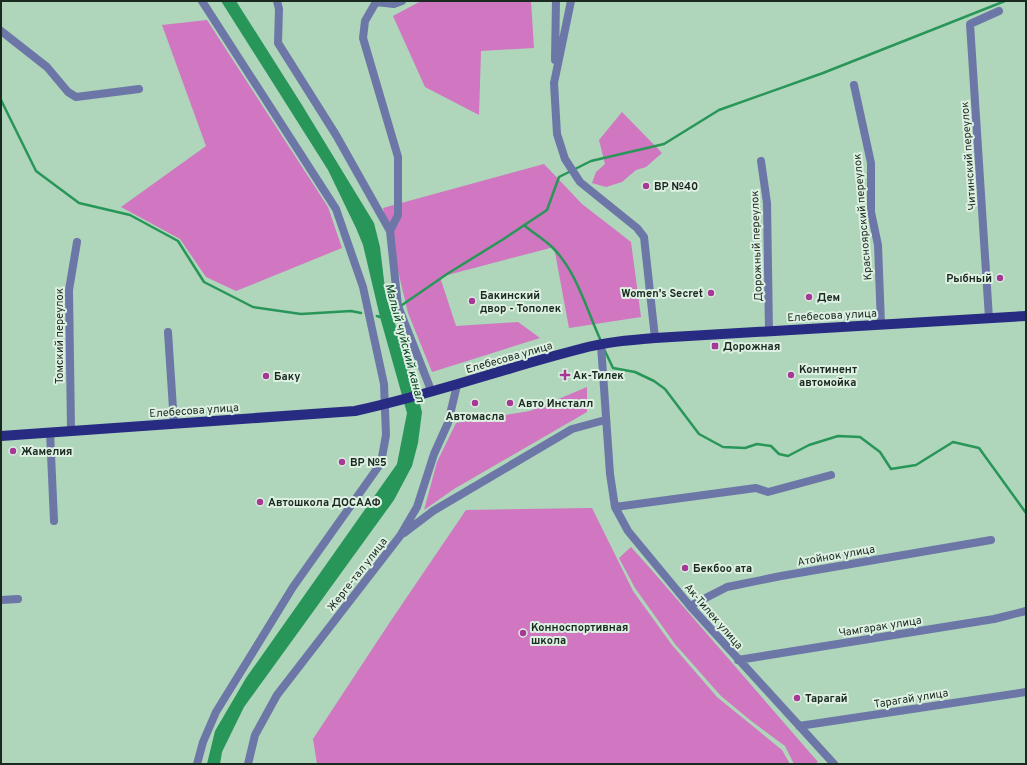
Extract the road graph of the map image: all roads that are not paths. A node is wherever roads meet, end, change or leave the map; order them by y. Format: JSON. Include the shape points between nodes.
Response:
{"nodes":[{"id":1,"x":202,"y":1,"type":"edge"},
{"id":2,"x":277,"y":1,"type":"edge"},
{"id":3,"x":402,"y":1,"type":"edge"},
{"id":4,"x":556,"y":1,"type":"edge"},
{"id":5,"x":571,"y":1,"type":"edge"},
{"id":6,"x":376,"y":2,"type":"edge"},
{"id":7,"x":999,"y":11,"type":"dead end"},
{"id":8,"x":1,"y":31,"type":"edge"},
{"id":9,"x":554,"y":83,"type":"junction"},
{"id":10,"x":854,"y":85,"type":"dead end"},
{"id":11,"x":139,"y":90,"type":"dead end"},
{"id":12,"x":761,"y":161,"type":"dead end"},
{"id":13,"x":390,"y":231,"type":"junction"},
{"id":14,"x":77,"y":242,"type":"dead end"},
{"id":15,"x":1026,"y":316,"type":"edge"},
{"id":16,"x":990,"y":318,"type":"junction"},
{"id":17,"x":881,"y":324,"type":"junction"},
{"id":18,"x":769,"y":331,"type":"junction"},
{"id":19,"x":168,"y":332,"type":"dead end"},
{"id":20,"x":655,"y":338,"type":"junction"},
{"id":21,"x":601,"y":345,"type":"junction"},
{"id":22,"x":457,"y":385,"type":"junction"},
{"id":23,"x":428,"y":393,"type":"junction"},
{"id":24,"x":388,"y":404,"type":"junction"},
{"id":25,"x":605,"y":420,"type":"junction"},
{"id":26,"x":174,"y":424,"type":"junction"},
{"id":27,"x":71,"y":430,"type":"junction"},
{"id":28,"x":50,"y":432,"type":"junction"},
{"id":29,"x":1,"y":436,"type":"edge"},
{"id":30,"x":831,"y":475,"type":"dead end"},
{"id":31,"x":615,"y":506,"type":"junction"},
{"id":32,"x":54,"y":520,"type":"dead end"},
{"id":33,"x":400,"y":536,"type":"junction"},
{"id":34,"x":991,"y":540,"type":"dead end"},
{"id":35,"x":1,"y":600,"type":"edge"},
{"id":36,"x":18,"y":600,"type":"dead end"},
{"id":37,"x":690,"y":606,"type":"junction"},
{"id":38,"x":1026,"y":611,"type":"edge"},
{"id":39,"x":738,"y":660,"type":"junction"},
{"id":40,"x":1026,"y":692,"type":"edge"},
{"id":41,"x":799,"y":726,"type":"junction"},
{"id":42,"x":197,"y":764,"type":"edge"},
{"id":43,"x":248,"y":764,"type":"edge"},
{"id":44,"x":834,"y":764,"type":"edge"}],
"edges":[{"from":1,"to":24,"type":"street","via":[[336,209],[363,287]]},
{"from":2,"to":13,"type":"street","via":[[278,43],[336,135]]},
{"from":3,"to":6,"type":"street","via":[[394,4]]},
{"from":4,"to":9,"type":"street"},
{"from":5,"to":9,"type":"street"},
{"from":6,"to":13,"type":"street","via":[[365,21],[363,38],[398,157],[398,216]]},
{"from":7,"to":16,"type":"street","name":"Читинский переулок","via":[[970,24]]},
{"from":8,"to":11,"type":"street","via":[[47,67],[68,92],[76,97]]},
{"from":9,"to":20,"type":"street","via":[[557,134],[565,159],[580,182],[644,236]]},
{"from":10,"to":17,"type":"street","name":"Красноярский переулок","via":[[870,163],[871,212],[878,245]]},
{"from":12,"to":18,"type":"street","name":"Дорожный переулок","via":[[767,203]]},
{"from":13,"to":23,"type":"street","via":[[398,306],[429,385]]},
{"from":14,"to":27,"type":"street","name":"Томский переулок","via":[[69,290]]},
{"from":15,"to":16,"type":"main road","name":"Елебесова улица"},
{"from":16,"to":17,"type":"main road","name":"Елебесова улица"},
{"from":17,"to":18,"type":"main road","name":"Елебесова улица"},
{"from":18,"to":20,"type":"main road","name":"Елебесова улица"},
{"from":19,"to":26,"type":"street"},
{"from":20,"to":21,"type":"main road","name":"Елебесова улица"},
{"from":21,"to":22,"type":"main road","name":"Елебесова улица","via":[[581,348]]},
{"from":21,"to":25,"type":"street","name":"Ак-Тилек улица"},
{"from":22,"to":23,"type":"main road","name":"Елебесова улица"},
{"from":22,"to":33,"type":"street","name":"Жерге-тал улица","via":[[448,422],[434,454],[417,507]]},
{"from":23,"to":24,"type":"main road","name":"Елебесова улица"},
{"from":24,"to":26,"type":"main road","name":"Елебесова улица","via":[[355,411]]},
{"from":24,"to":42,"type":"street","via":[[381,463],[293,587],[238,674],[216,712]]},
{"from":25,"to":31,"type":"street","name":"Ак-Тилек улица"},
{"from":25,"to":33,"type":"street","via":[[572,429],[433,511]]},
{"from":26,"to":27,"type":"main road","name":"Елебесова улица"},
{"from":27,"to":28,"type":"main road","name":"Елебесова улица"},
{"from":28,"to":29,"type":"main road","name":"Елебесова улица"},
{"from":28,"to":32,"type":"street"},
{"from":30,"to":31,"type":"street","via":[[768,492],[756,488]]},
{"from":31,"to":37,"type":"street","name":"Ак-Тилек улица","via":[[628,530]]},
{"from":33,"to":43,"type":"street","name":"Жерге-тал улица","via":[[276,695],[256,735]]},
{"from":34,"to":37,"type":"street","name":"Атойнок улица","via":[[727,587]]},
{"from":35,"to":36,"type":"street"},
{"from":37,"to":39,"type":"street","name":"Ак-Тилек улица"},
{"from":38,"to":39,"type":"street","name":"Чамгарак улица","via":[[994,619]]},
{"from":39,"to":41,"type":"street","name":"Ак-Тилек улица"},
{"from":40,"to":41,"type":"street","name":"Тарагай улица"},
{"from":41,"to":44,"type":"street","name":"Ак-Тилек улица"}]}
